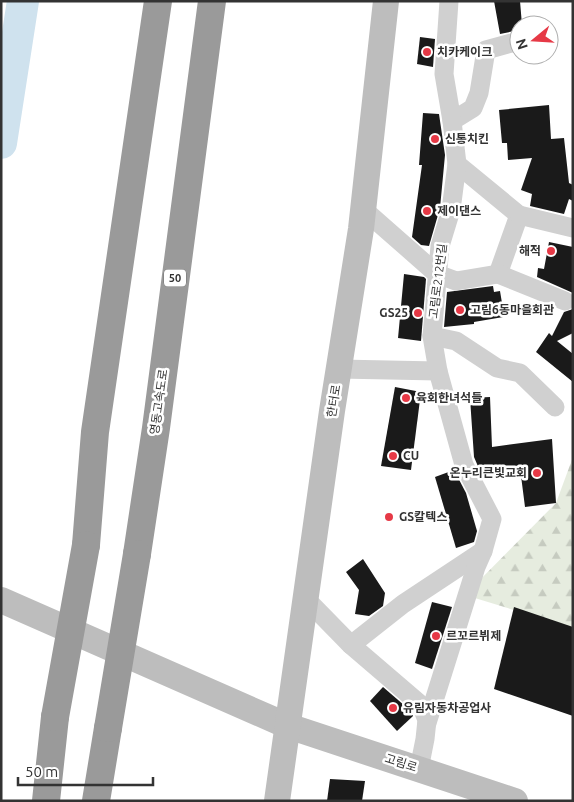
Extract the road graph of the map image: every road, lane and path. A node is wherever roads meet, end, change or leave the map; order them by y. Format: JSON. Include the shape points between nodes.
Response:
{"nodes":[{"id":1,"x":158,"y":1,"type":"edge"},
{"id":2,"x":212,"y":1,"type":"edge"},
{"id":3,"x":386,"y":1,"type":"edge"},
{"id":4,"x":449,"y":1,"type":"edge"},
{"id":5,"x":509,"y":44,"type":"edge"},
{"id":6,"x":452,"y":121,"type":"junction"},
{"id":7,"x":457,"y":164,"type":"junction"},
{"id":8,"x":363,"y":209,"type":"junction"},
{"id":9,"x":519,"y":215,"type":"junction"},
{"id":10,"x":573,"y":228,"type":"edge"},
{"id":11,"x":437,"y":274,"type":"junction"},
{"id":12,"x":498,"y":274,"type":"junction"},
{"id":13,"x":565,"y":301,"type":"dead end"},
{"id":14,"x":432,"y":336,"type":"junction"},
{"id":15,"x":339,"y":369,"type":"junction"},
{"id":16,"x":438,"y":372,"type":"junction"},
{"id":17,"x":555,"y":407,"type":"dead end"},
{"id":18,"x":483,"y":551,"type":"junction"},
{"id":19,"x":306,"y":599,"type":"junction"},
{"id":20,"x":2,"y":600,"type":"edge"},
{"id":21,"x":351,"y":645,"type":"junction"},
{"id":22,"x":426,"y":723,"type":"junction"},
{"id":23,"x":288,"y":726,"type":"junction"},
{"id":24,"x":419,"y":769,"type":"junction"},
{"id":25,"x":46,"y":801,"type":"edge"},
{"id":26,"x":96,"y":801,"type":"edge"},
{"id":27,"x":277,"y":801,"type":"edge"},
{"id":28,"x":515,"y":801,"type":"edge"}],
"edges":[{"from":1,"to":25,"type":"highway","bridge":true,"via":[[95,432],[86,545],[55,717]]},
{"from":2,"to":26,"type":"highway","name":"영동고속도로","number":"50","bridge":true,"via":[[137,554]]},
{"from":3,"to":8,"type":"main road","name":"한터로"},
{"from":4,"to":6,"type":"street","name":"고림로212번길","via":[[444,74]]},
{"from":5,"to":6,"type":"street","via":[[486,50],[479,93],[473,108]]},
{"from":6,"to":7,"type":"street","name":"고림로212번길"},
{"from":7,"to":9,"type":"street"},
{"from":7,"to":11,"type":"street","name":"고림로212번길"},
{"from":8,"to":11,"type":"street"},
{"from":8,"to":15,"type":"main road","name":"한터로"},
{"from":9,"to":10,"type":"street"},
{"from":9,"to":12,"type":"street"},
{"from":11,"to":12,"type":"street","via":[[456,281]]},
{"from":11,"to":14,"type":"street","name":"고림로212번길"},
{"from":12,"to":13,"type":"street"},
{"from":14,"to":16,"type":"street","name":"고림로212번길"},
{"from":14,"to":17,"type":"street","via":[[456,341],[498,368],[520,373]]},
{"from":15,"to":16,"type":"street"},
{"from":15,"to":19,"type":"main road","name":"한터로"},
{"from":16,"to":18,"type":"street","name":"고림로212번길","via":[[464,465],[492,519]]},
{"from":18,"to":21,"type":"street","via":[[402,604]]},
{"from":18,"to":22,"type":"street","name":"고림로212번길"},
{"from":19,"to":21,"type":"street"},
{"from":19,"to":23,"type":"main road","name":"한터로"},
{"from":20,"to":23,"type":"main road","name":"고림로"},
{"from":21,"to":22,"type":"street","via":[[421,705]]},
{"from":22,"to":24,"type":"street","name":"고림로212번길"},
{"from":23,"to":24,"type":"main road","name":"고림로"},
{"from":23,"to":27,"type":"main road","name":"한터로"},
{"from":24,"to":28,"type":"main road","name":"고림로"}]}
